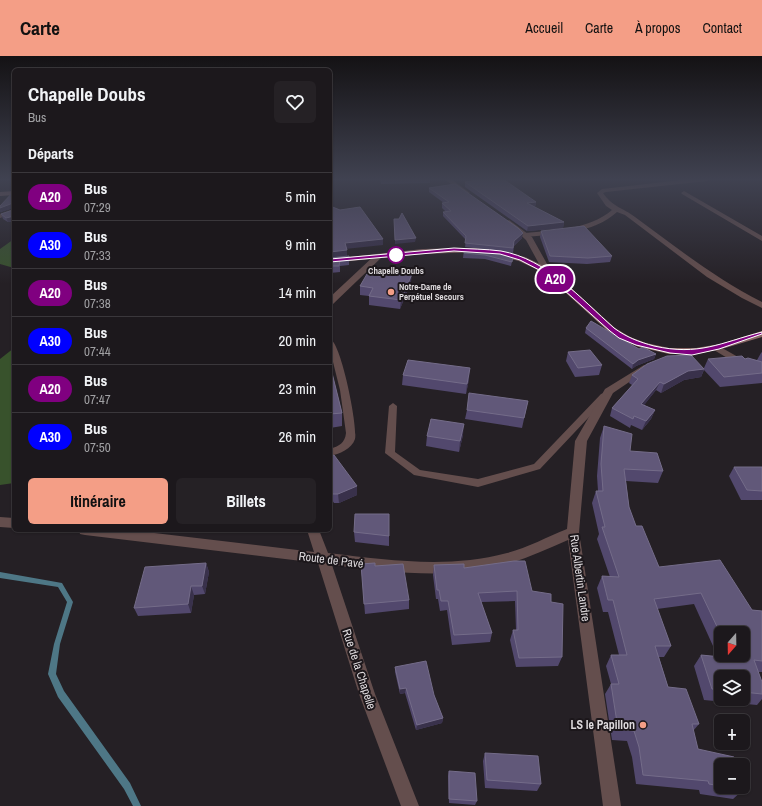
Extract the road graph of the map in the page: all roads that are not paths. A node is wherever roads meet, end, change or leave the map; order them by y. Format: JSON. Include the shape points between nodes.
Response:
{"nodes":[{"id":1,"x":612,"y":214,"type":"edge"},
{"id":2,"x":627,"y":214,"type":"edge"},
{"id":3,"x":719,"y":214,"type":"edge"},
{"id":4,"x":502,"y":217,"type":"edge"},
{"id":5,"x":525,"y":235,"type":"junction"},
{"id":6,"x":762,"y":239,"type":"edge"},
{"id":7,"x":378,"y":257,"type":"junction"},
{"id":8,"x":332,"y":261,"type":"edge"},
{"id":9,"x":547,"y":271,"type":"junction"},
{"id":10,"x":332,"y":300,"type":"edge"},
{"id":11,"x":762,"y":305,"type":"edge"},
{"id":12,"x":762,"y":334,"type":"edge"},
{"id":13,"x":332,"y":344,"type":"edge"},
{"id":14,"x":716,"y":348,"type":"junction"},
{"id":15,"x":683,"y":353,"type":"junction"},
{"id":16,"x":762,"y":370,"type":"edge"},
{"id":17,"x":609,"y":391,"type":"junction"},
{"id":18,"x":393,"y":406,"type":"dead end"},
{"id":19,"x":332,"y":452,"type":"edge"},
{"id":20,"x":0,"y":522,"type":"edge"},
{"id":21,"x":12,"y":523,"type":"edge"},
{"id":22,"x":101,"y":532,"type":"edge"},
{"id":23,"x":314,"y":532,"type":"edge"},
{"id":24,"x":573,"y":532,"type":"junction"},
{"id":25,"x":324,"y":559,"type":"junction"},
{"id":26,"x":410,"y":806,"type":"edge"},
{"id":27,"x":612,"y":806,"type":"edge"}],
"edges":[{"from":1,"to":5,"type":"street","via":[[591,224]]},
{"from":2,"to":11,"type":"street","via":[[703,270]]},
{"from":3,"to":6,"type":"street"},
{"from":4,"to":5,"type":"street"},
{"from":5,"to":9,"type":"street"},
{"from":7,"to":8,"type":"main road"},
{"from":7,"to":9,"type":"main road","via":[[454,250],[490,251],[522,259]]},
{"from":7,"to":10,"type":"street"},
{"from":9,"to":15,"type":"main road","via":[[621,336],[650,347]]},
{"from":12,"to":14,"type":"main road"},
{"from":13,"to":19,"type":"lane","via":[[341,375],[351,438],[343,447]]},
{"from":14,"to":15,"type":"main road"},
{"from":14,"to":16,"type":"street","via":[[742,363]]},
{"from":15,"to":17,"type":"street","name":"Rue Albertin Landre","via":[[640,369]]},
{"from":17,"to":18,"type":"lane","via":[[537,467],[478,483],[417,473],[390,453]]},
{"from":17,"to":24,"type":"street","name":"Rue Albertin Landre","via":[[581,441]]},
{"from":20,"to":21,"type":"street"},
{"from":22,"to":25,"type":"street","name":"Route de Pavé"},
{"from":23,"to":25,"type":"street","name":"Rue de la Chapelle"},
{"from":24,"to":25,"type":"street","name":"Route de Pavé","via":[[510,558],[466,567],[406,568]]},
{"from":24,"to":27,"type":"street","name":"Rue Albertin Landre"},
{"from":25,"to":26,"type":"street","name":"Rue de la Chapelle","via":[[379,730]]}]}
